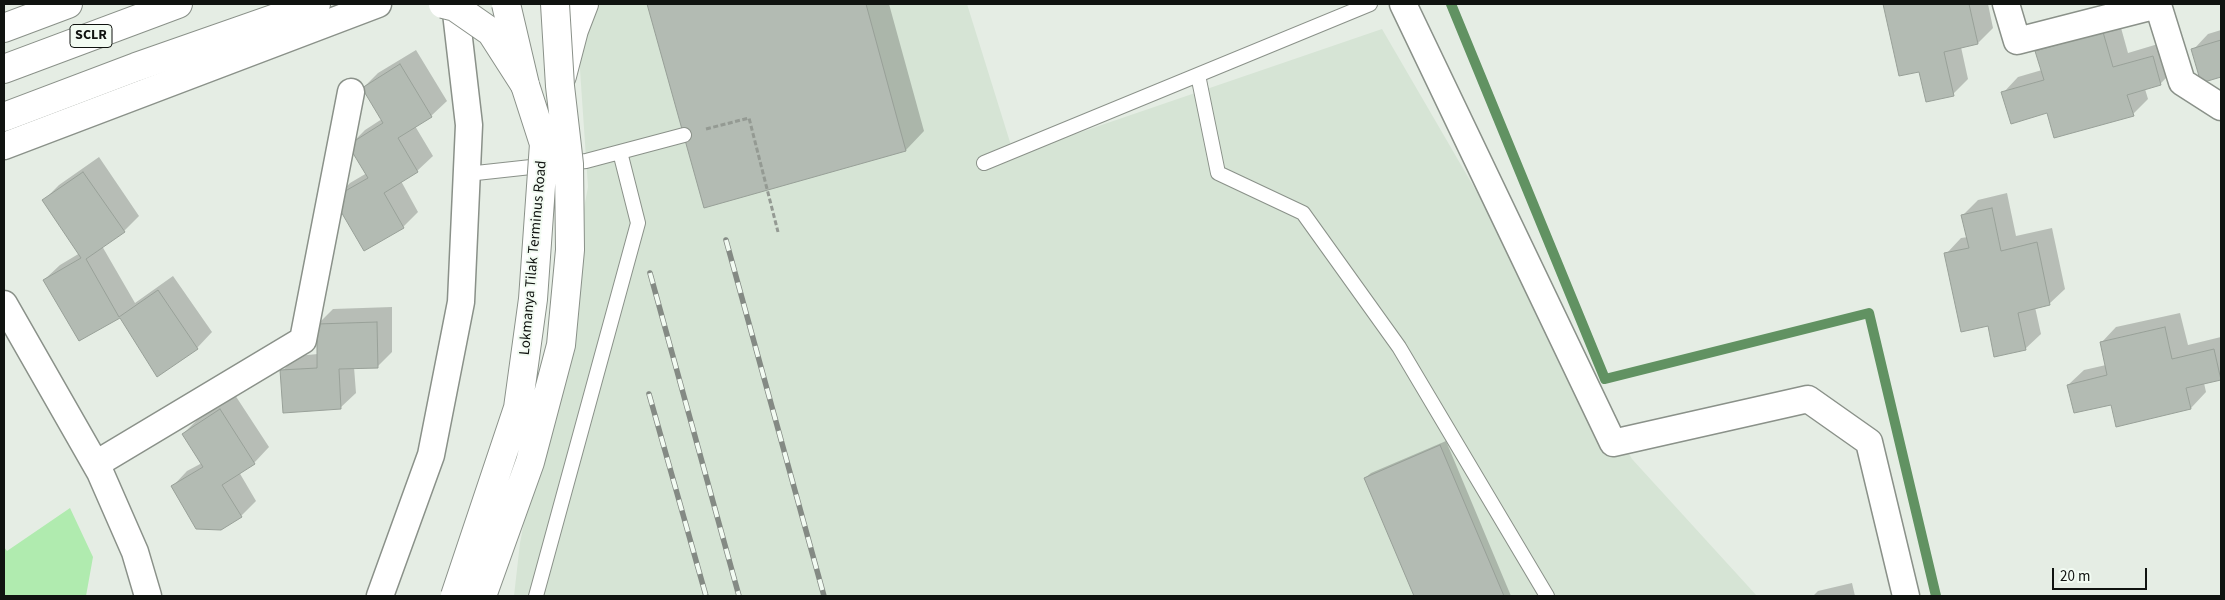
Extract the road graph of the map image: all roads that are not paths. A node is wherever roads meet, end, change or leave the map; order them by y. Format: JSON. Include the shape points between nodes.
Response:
{"nodes":[{"id":1,"x":68,"y":4,"type":"edge"},
{"id":2,"x":178,"y":4,"type":"edge"},
{"id":3,"x":330,"y":4,"type":"edge"},
{"id":4,"x":378,"y":4,"type":"edge"},
{"id":5,"x":443,"y":4,"type":"edge"},
{"id":6,"x":455,"y":4,"type":"edge"},
{"id":7,"x":506,"y":4,"type":"edge"},
{"id":8,"x":555,"y":4,"type":"edge"},
{"id":9,"x":584,"y":4,"type":"edge"},
{"id":10,"x":1370,"y":4,"type":"edge"},
{"id":11,"x":1403,"y":4,"type":"edge"},
{"id":12,"x":2006,"y":4,"type":"edge"},
{"id":13,"x":2161,"y":5,"type":"edge"},
{"id":14,"x":308,"y":7,"type":"edge"},
{"id":15,"x":4,"y":28,"type":"edge"},
{"id":16,"x":4,"y":69,"type":"edge"},
{"id":17,"x":1198,"y":75,"type":"junction"},
{"id":18,"x":525,"y":85,"type":"junction"},
{"id":19,"x":560,"y":86,"type":"junction"},
{"id":20,"x":351,"y":92,"type":"dead end"},
{"id":21,"x":2221,"y":107,"type":"edge"},
{"id":22,"x":4,"y":117,"type":"edge"},
{"id":23,"x":684,"y":135,"type":"road end"},
{"id":24,"x":4,"y":146,"type":"edge"},
{"id":25,"x":620,"y":152,"type":"junction"},
{"id":26,"x":984,"y":163,"type":"dead end"},
{"id":27,"x":467,"y":174,"type":"junction"},
{"id":28,"x":4,"y":304,"type":"edge"},
{"id":29,"x":96,"y":464,"type":"junction"},
{"id":30,"x":148,"y":596,"type":"edge"},
{"id":31,"x":380,"y":596,"type":"edge"},
{"id":32,"x":455,"y":596,"type":"edge"},
{"id":33,"x":482,"y":596,"type":"edge"},
{"id":34,"x":536,"y":596,"type":"edge"},
{"id":35,"x":1547,"y":596,"type":"edge"},
{"id":36,"x":1906,"y":596,"type":"edge"}],
"edges":[{"from":1,"to":15,"type":"main road","number":"SCLR"},
{"from":2,"to":16,"type":"main road","number":"SCLR"},
{"from":3,"to":14,"type":"main road"},
{"from":4,"to":24,"type":"street"},
{"from":5,"to":18,"type":"main road","bridge":true,"via":[[455,7],[491,32]]},
{"from":6,"to":27,"type":"street","via":[[469,126]]},
{"from":7,"to":18,"type":"main road","name":"Lokmanya Tilak Terminus Road","bridge":true},
{"from":8,"to":19,"type":"main road","name":"Lokmanya Tilak Terminus Road","bridge":true},
{"from":9,"to":19,"type":"main road"},
{"from":10,"to":17,"type":"lane"},
{"from":11,"to":36,"type":"street","via":[[1613,443],[1808,399],[1869,442]]},
{"from":12,"to":13,"type":"street","via":[[2017,40]]},
{"from":13,"to":21,"type":"street","via":[[2182,82]]},
{"from":14,"to":22,"type":"main road"},
{"from":17,"to":26,"type":"lane"},
{"from":17,"to":35,"type":"lane","via":[[1218,173],[1303,213],[1399,347]]},
{"from":18,"to":32,"type":"main road","name":"Lokmanya Tilak Terminus Road","bridge":true,"via":[[544,144],[533,300],[518,408]]},
{"from":19,"to":33,"type":"main road","name":"Lokmanya Tilak Terminus Road","bridge":true,"via":[[568,164],[570,250],[561,345],[530,462]]},
{"from":20,"to":29,"type":"street","via":[[303,340]]},
{"from":23,"to":25,"type":"lane"},
{"from":25,"to":27,"type":"lane","via":[[586,161]]},
{"from":25,"to":34,"type":"lane","via":[[638,223]]},
{"from":27,"to":31,"type":"street","via":[[460,302],[431,455]]},
{"from":28,"to":29,"type":"street"},
{"from":29,"to":30,"type":"street","via":[[135,552]]}]}
